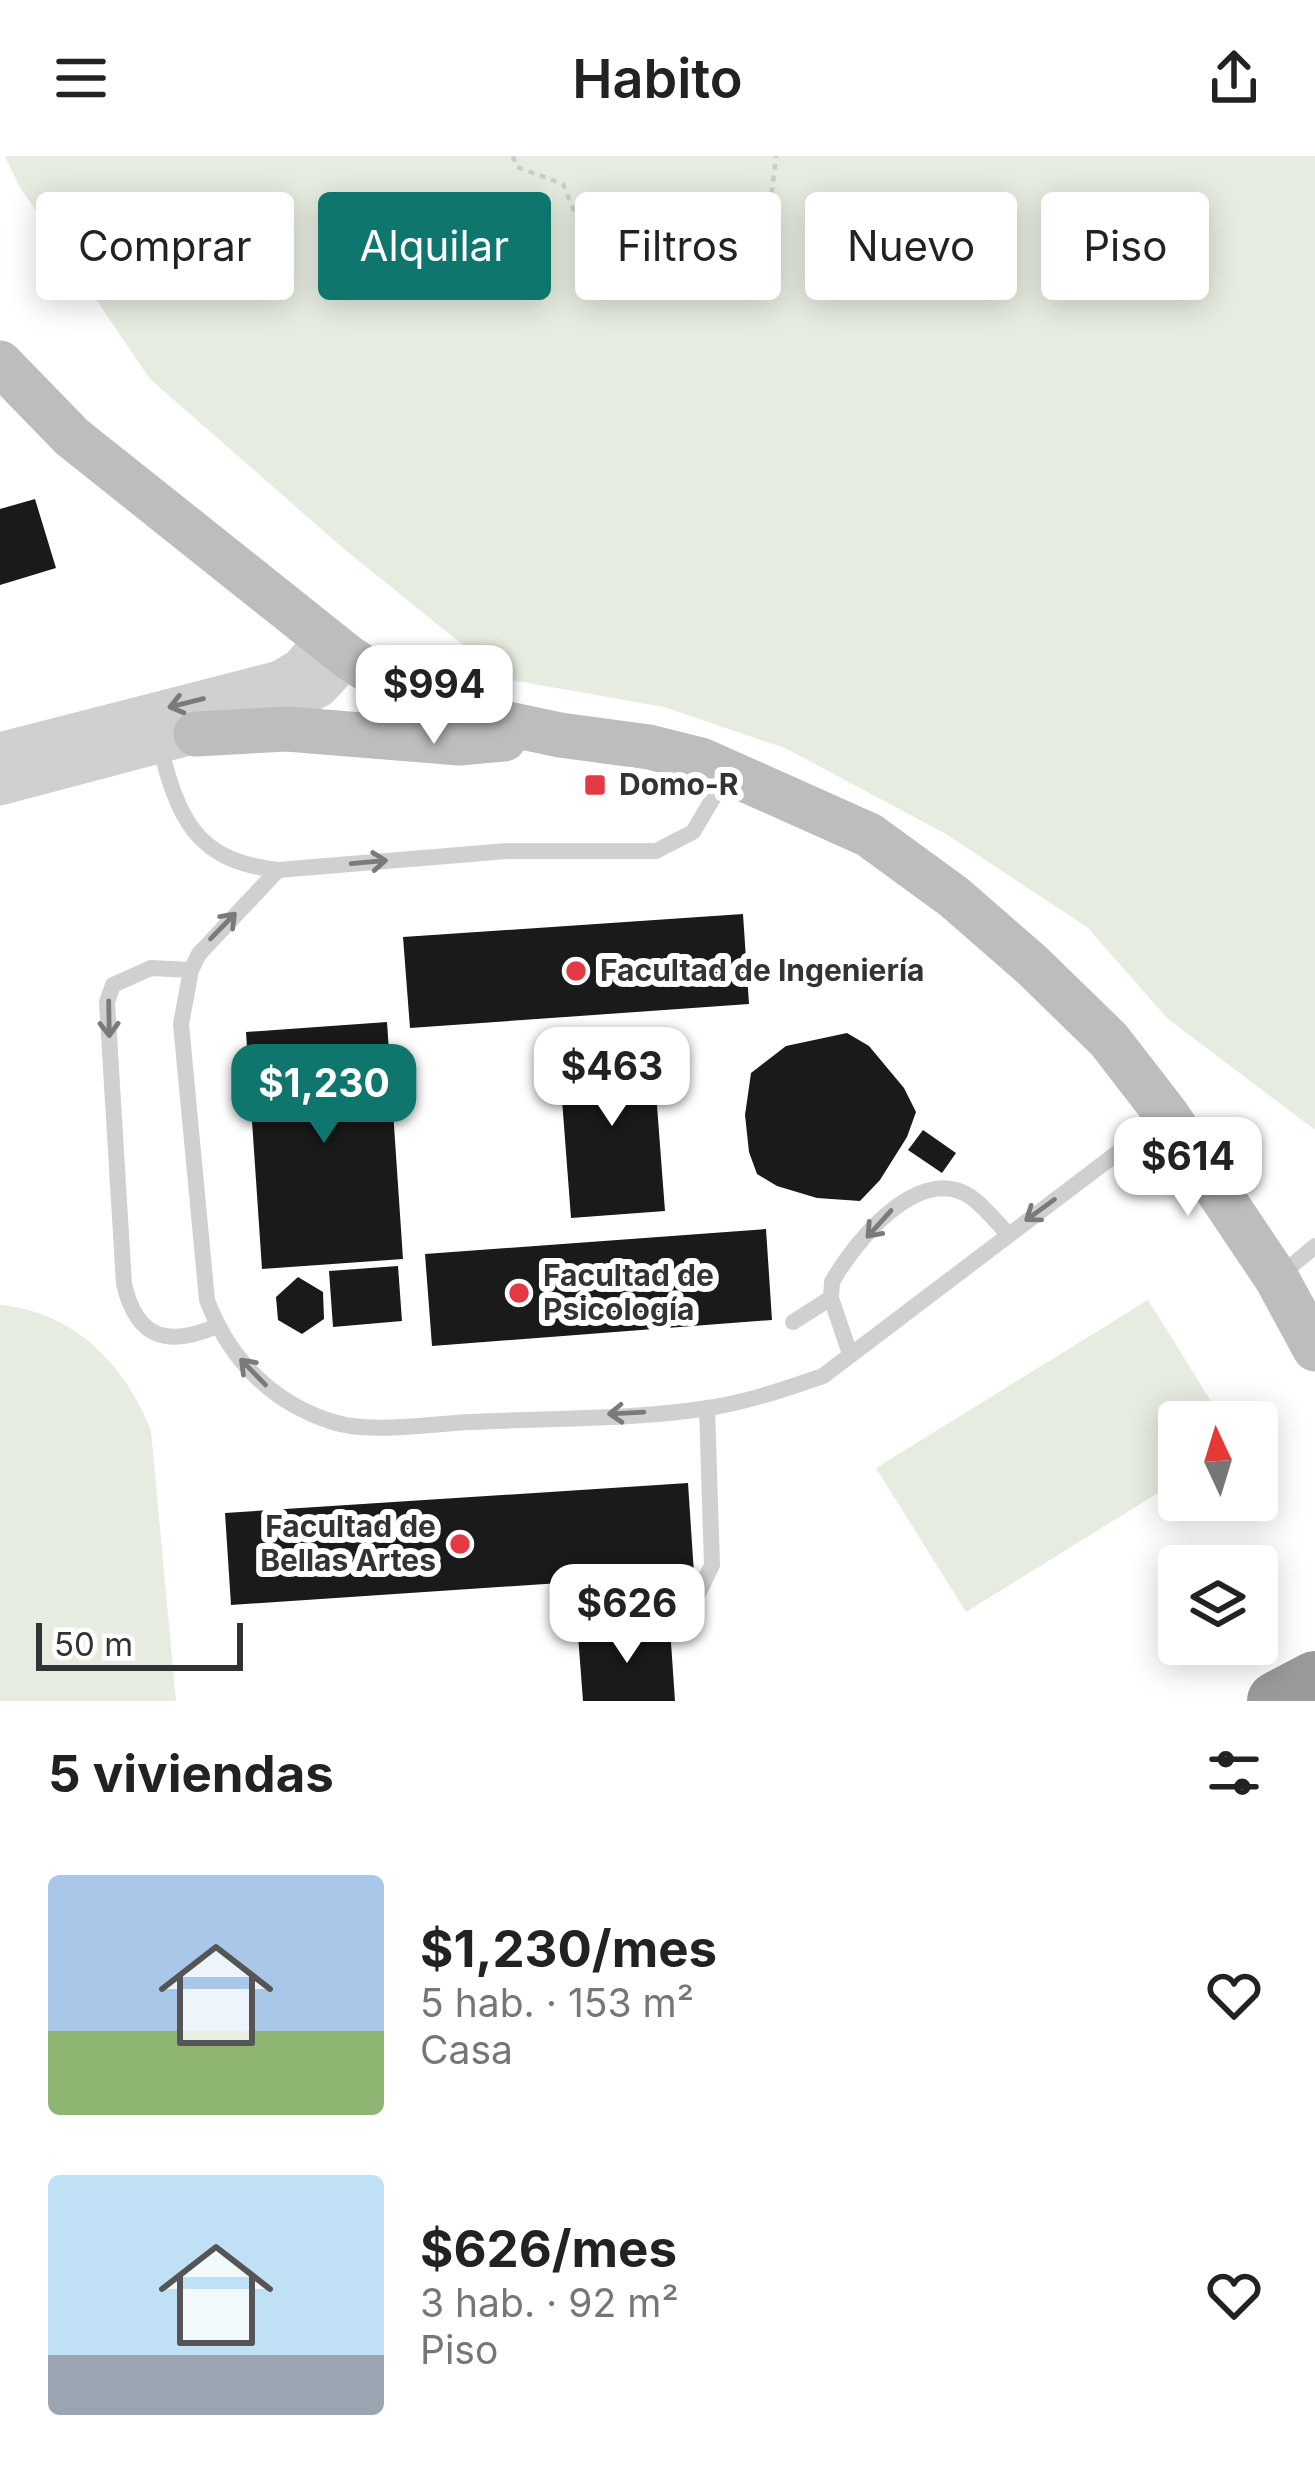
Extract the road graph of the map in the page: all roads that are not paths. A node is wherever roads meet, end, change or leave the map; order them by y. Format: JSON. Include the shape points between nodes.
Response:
{"nodes":[{"id":1,"x":0,"y":363,"type":"edge"},
{"id":2,"x":336,"y":648,"type":"junction"},
{"id":3,"x":560,"y":735,"type":"junction"},
{"id":4,"x":177,"y":738,"type":"junction"},
{"id":5,"x":0,"y":752,"type":"edge"},
{"id":6,"x":730,"y":771,"type":"junction"},
{"id":7,"x":0,"y":786,"type":"edge"},
{"id":8,"x":278,"y":870,"type":"junction"},
{"id":9,"x":191,"y":970,"type":"junction"},
{"id":10,"x":1167,"y":1115,"type":"junction"},
{"id":11,"x":1008,"y":1234,"type":"junction"},
{"id":12,"x":1315,"y":1246,"type":"edge"},
{"id":13,"x":1277,"y":1279,"type":"junction"},
{"id":14,"x":831,"y":1298,"type":"junction"},
{"id":15,"x":793,"y":1322,"type":"dead end"},
{"id":16,"x":217,"y":1326,"type":"junction"},
{"id":17,"x":1315,"y":1349,"type":"edge"},
{"id":18,"x":850,"y":1354,"type":"junction"},
{"id":19,"x":706,"y":1408,"type":"junction"},
{"id":20,"x":680,"y":1631,"type":"dead end"}],
"edges":[{"from":1,"to":2,"type":"main road","via":[[72,437]]},
{"from":2,"to":3,"type":"main road","via":[[400,691]]},
{"from":2,"to":4,"type":"street","via":[[320,688]]},
{"from":2,"to":5,"type":"street","one_way":true,"via":[[280,680]]},
{"from":3,"to":4,"type":"main road","via":[[459,743],[287,728]]},
{"from":3,"to":6,"type":"main road","via":[[650,747]]},
{"from":4,"to":7,"type":"street"},
{"from":4,"to":8,"type":"lane","via":[[169,780],[193,833],[220,856]]},
{"from":8,"to":6,"type":"lane","one_way":true,"via":[[507,851],[656,850],[693,832]]},
{"from":6,"to":10,"type":"main road","via":[[869,835],[954,897],[1108,1040]]},
{"from":9,"to":8,"type":"lane","one_way":true,"via":[[219,928]]},
{"from":9,"to":16,"type":"lane","via":[[181,1024],[207,1300]]},
{"from":9,"to":16,"type":"lane","one_way":true,"via":[[152,968],[113,986],[107,1002],[124,1284],[136,1319],[154,1333],[187,1339]]},
{"from":10,"to":11,"type":"lane","one_way":true},
{"from":10,"to":13,"type":"main road"},
{"from":11,"to":14,"type":"lane","one_way":true,"via":[[968,1195],[949,1188],[904,1197],[839,1269]]},
{"from":11,"to":18,"type":"lane"},
{"from":12,"to":13,"type":"lane"},
{"from":13,"to":17,"type":"main road"},
{"from":14,"to":15,"type":"lane"},
{"from":14,"to":18,"type":"lane"},
{"from":19,"to":16,"type":"lane","one_way":true,"via":[[338,1424],[284,1401],[248,1371]]},
{"from":18,"to":19,"type":"lane","via":[[823,1376]]},
{"from":19,"to":20,"type":"lane","via":[[712,1564]]}]}
